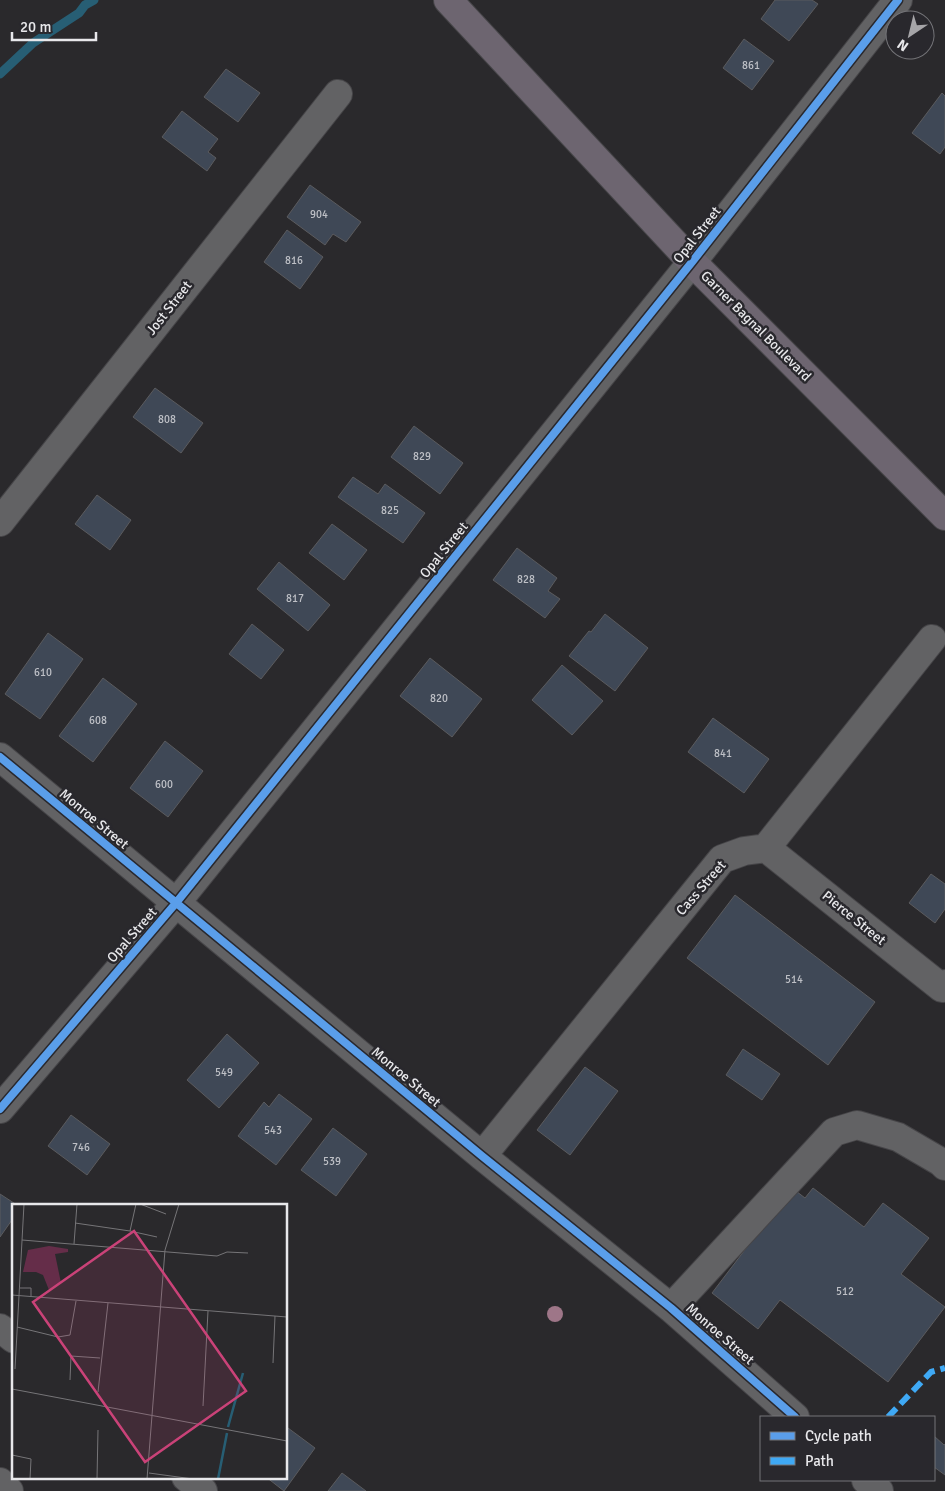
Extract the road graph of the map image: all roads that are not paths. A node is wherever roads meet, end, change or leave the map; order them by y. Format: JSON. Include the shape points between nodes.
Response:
{"nodes":[{"id":1,"x":448,"y":0,"type":"edge"},
{"id":2,"x":898,"y":0,"type":"edge"},
{"id":3,"x":338,"y":94,"type":"dead end"},
{"id":4,"x":692,"y":262,"type":"junction"},
{"id":5,"x":945,"y":516,"type":"edge"},
{"id":6,"x":0,"y":522,"type":"edge"},
{"id":7,"x":932,"y":639,"type":"dead end"},
{"id":8,"x":0,"y":758,"type":"edge"},
{"id":9,"x":766,"y":848,"type":"junction"},
{"id":10,"x":176,"y":903,"type":"junction"},
{"id":11,"x":943,"y":986,"type":"edge"},
{"id":12,"x":0,"y":1109,"type":"edge"},
{"id":13,"x":482,"y":1156,"type":"junction"},
{"id":14,"x":945,"y":1166,"type":"edge"},
{"id":15,"x":671,"y":1308,"type":"junction"},
{"id":16,"x":0,"y":1328,"type":"edge"},
{"id":17,"x":12,"y":1337,"type":"edge"},
{"id":18,"x":794,"y":1416,"type":"edge"},
{"id":19,"x":187,"y":1478,"type":"edge"},
{"id":20,"x":867,"y":1481,"type":"edge"},
{"id":21,"x":0,"y":1482,"type":"edge"},
{"id":22,"x":9,"y":1491,"type":"edge"},
{"id":23,"x":203,"y":1491,"type":"edge"},
{"id":24,"x":879,"y":1491,"type":"edge"}],
"edges":[{"from":1,"to":4,"type":"highway","name":"Garner Bagnal Boulevard"},
{"from":2,"to":4,"type":"street","name":"Opal Street"},
{"from":3,"to":6,"type":"street","name":"Jost Street"},
{"from":4,"to":5,"type":"highway","name":"Garner Bagnal Boulevard"},
{"from":4,"to":10,"type":"street","name":"Opal Street"},
{"from":7,"to":9,"type":"street"},
{"from":8,"to":10,"type":"street","name":"Monroe Street"},
{"from":9,"to":11,"type":"street","name":"Pierce Street"},
{"from":9,"to":13,"type":"street","name":"Cass Street","via":[[722,859]]},
{"from":10,"to":12,"type":"street","name":"Opal Street"},
{"from":10,"to":13,"type":"street","name":"Monroe Street"},
{"from":13,"to":15,"type":"street","name":"Monroe Street"},
{"from":14,"to":15,"type":"street","via":[[898,1138],[857,1126],[834,1132]]},
{"from":15,"to":18,"type":"street","name":"Monroe Street"},
{"from":16,"to":17,"type":"street"},
{"from":19,"to":23,"type":"street"},
{"from":20,"to":24,"type":"street"},
{"from":21,"to":22,"type":"street"}]}
